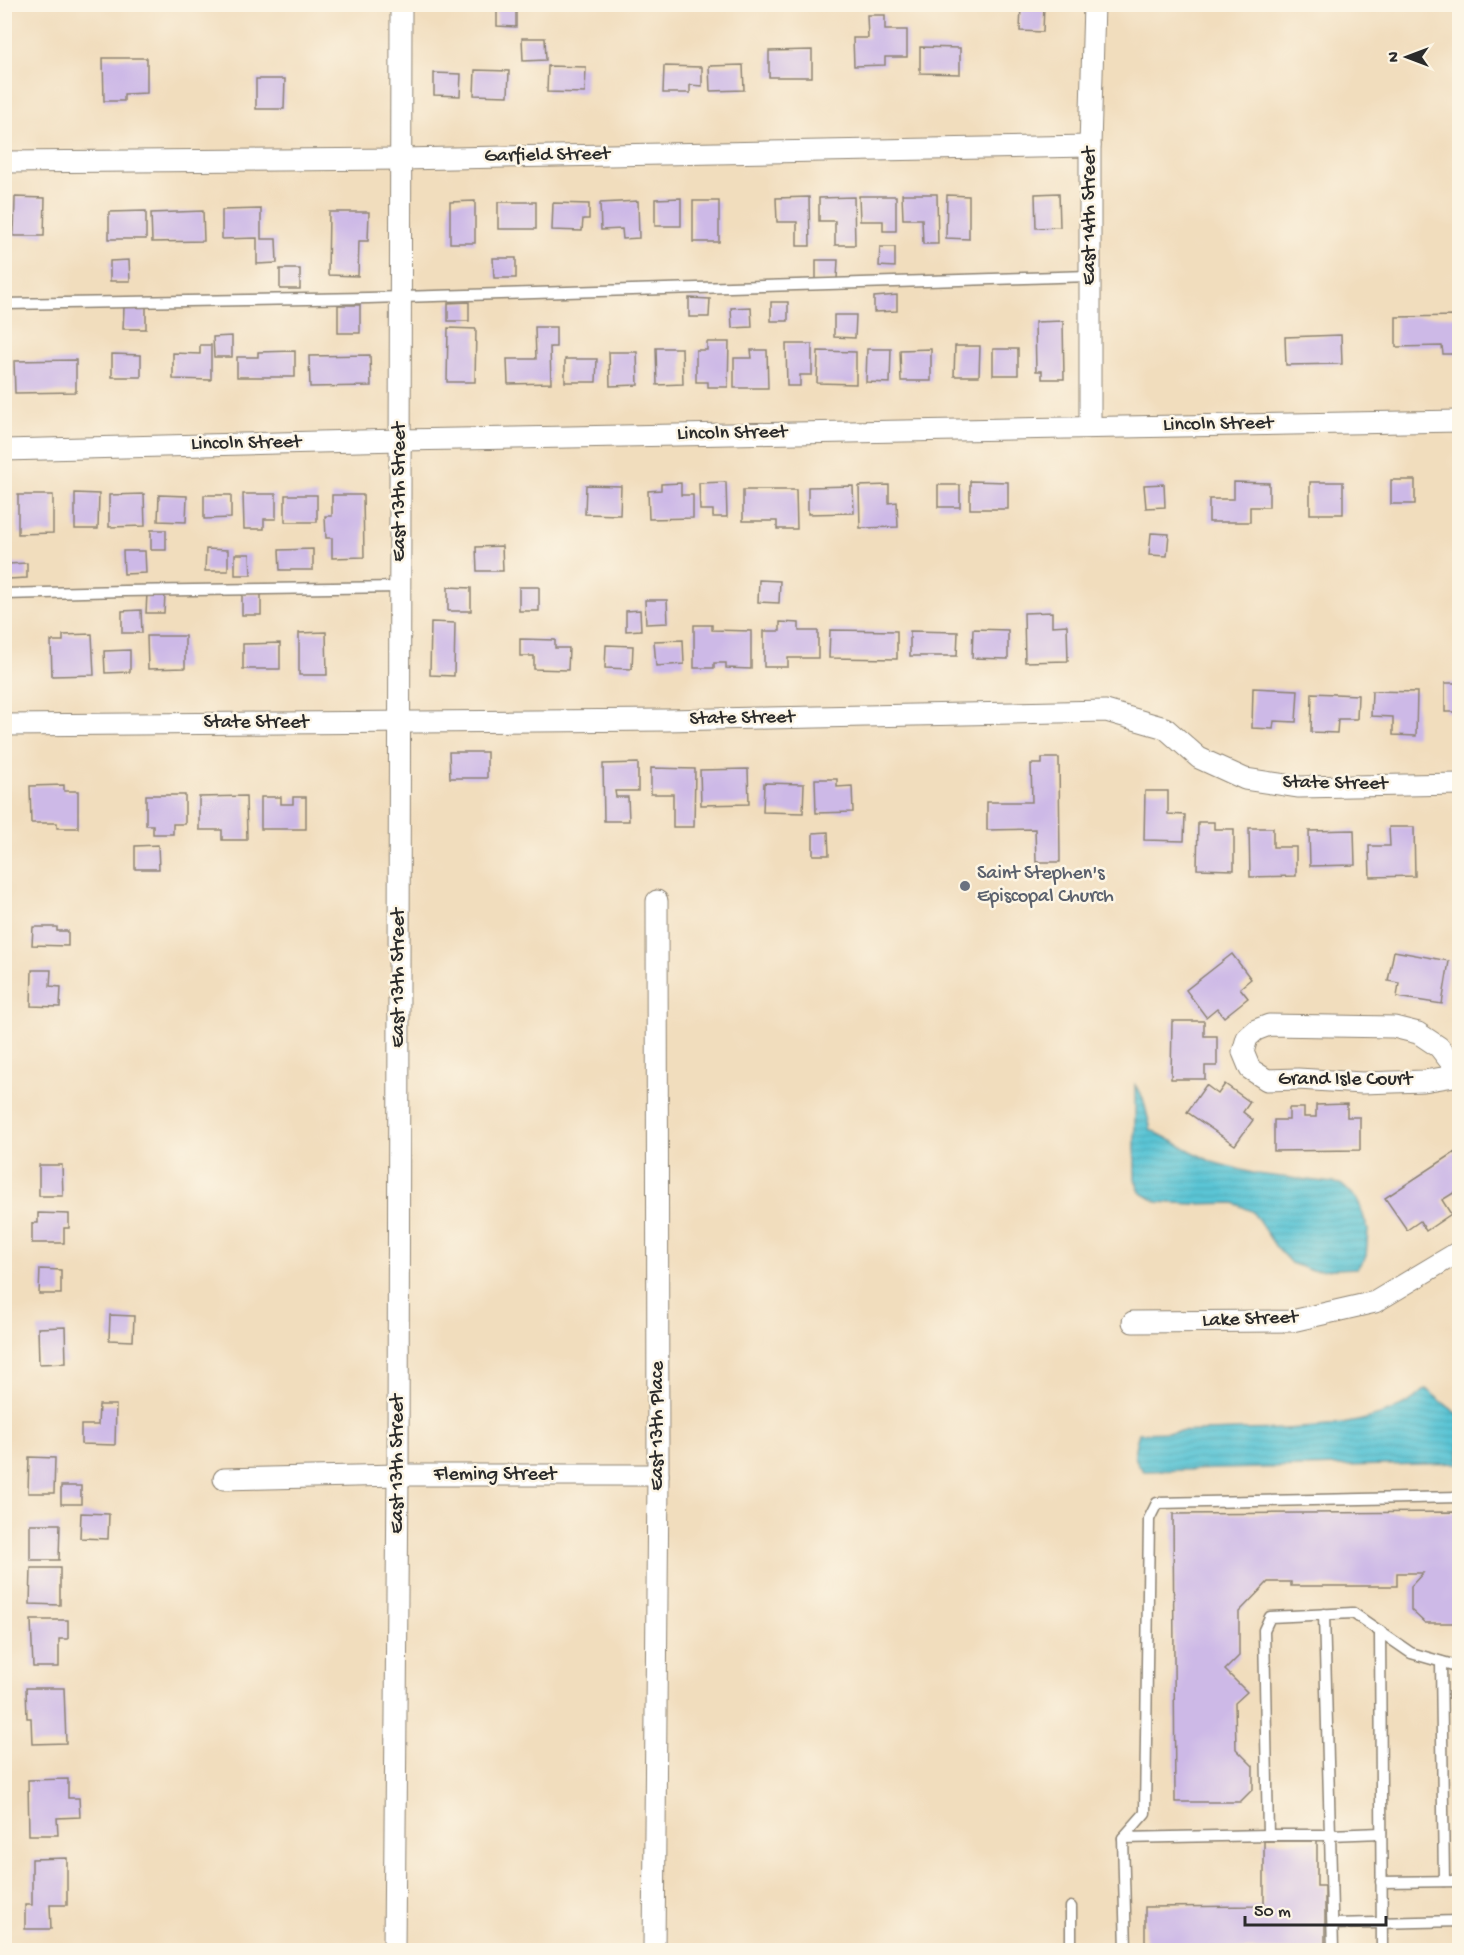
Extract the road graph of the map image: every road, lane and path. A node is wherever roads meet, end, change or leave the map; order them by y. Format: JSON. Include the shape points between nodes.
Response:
{"nodes":[{"id":1,"x":401,"y":4,"type":"edge"},
{"id":2,"x":1094,"y":4,"type":"edge"},
{"id":3,"x":1090,"y":146,"type":"junction"},
{"id":4,"x":400,"y":159,"type":"junction"},
{"id":5,"x":4,"y":162,"type":"edge"},
{"id":6,"x":1090,"y":276,"type":"junction"},
{"id":7,"x":400,"y":297,"type":"junction"},
{"id":8,"x":4,"y":304,"type":"edge"},
{"id":9,"x":1460,"y":421,"type":"edge"},
{"id":10,"x":1090,"y":427,"type":"junction"},
{"id":11,"x":400,"y":440,"type":"junction"},
{"id":12,"x":4,"y":450,"type":"edge"},
{"id":13,"x":400,"y":587,"type":"junction"},
{"id":14,"x":4,"y":594,"type":"edge"},
{"id":15,"x":400,"y":722,"type":"junction"},
{"id":16,"x":4,"y":725,"type":"edge"},
{"id":17,"x":1460,"y":784,"type":"edge"},
{"id":18,"x":657,"y":901,"type":"dead end"},
{"id":19,"x":1460,"y":1075,"type":"edge"},
{"id":20,"x":1458,"y":1255,"type":"edge"},
{"id":21,"x":1133,"y":1322,"type":"dead end"},
{"id":22,"x":398,"y":1475,"type":"junction"},
{"id":23,"x":658,"y":1475,"type":"junction"},
{"id":24,"x":224,"y":1479,"type":"dead end"},
{"id":25,"x":1460,"y":1497,"type":"edge"},
{"id":26,"x":1324,"y":1614,"type":"junction"},
{"id":27,"x":1380,"y":1631,"type":"junction"},
{"id":28,"x":1441,"y":1662,"type":"junction"},
{"id":29,"x":1460,"y":1667,"type":"edge"},
{"id":30,"x":1381,"y":1833,"type":"junction"},
{"id":31,"x":1268,"y":1835,"type":"junction"},
{"id":32,"x":1330,"y":1835,"type":"junction"},
{"id":33,"x":1123,"y":1838,"type":"junction"},
{"id":34,"x":1444,"y":1881,"type":"junction"},
{"id":35,"x":1460,"y":1881,"type":"edge"},
{"id":36,"x":1381,"y":1882,"type":"junction"},
{"id":37,"x":1071,"y":1907,"type":"dead end"},
{"id":38,"x":1460,"y":1921,"type":"edge"},
{"id":39,"x":1381,"y":1923,"type":"junction"},
{"id":40,"x":1333,"y":1924,"type":"junction"},
{"id":41,"x":394,"y":1950,"type":"edge"},
{"id":42,"x":654,"y":1950,"type":"edge"},
{"id":43,"x":1071,"y":1950,"type":"edge"},
{"id":44,"x":1126,"y":1950,"type":"edge"},
{"id":45,"x":1333,"y":1950,"type":"edge"},
{"id":46,"x":1382,"y":1950,"type":"edge"}],
"edges":[{"from":1,"to":4,"type":"street","name":"East 13th Street"},
{"from":2,"to":3,"type":"street","name":"East 14th Street"},
{"from":3,"to":4,"type":"street","name":"Garfield Street"},
{"from":3,"to":6,"type":"street","name":"East 14th Street"},
{"from":4,"to":5,"type":"street","name":"Garfield Street"},
{"from":4,"to":7,"type":"street","name":"East 13th Street"},
{"from":6,"to":7,"type":"lane"},
{"from":6,"to":10,"type":"street","name":"East 14th Street"},
{"from":7,"to":8,"type":"lane"},
{"from":7,"to":11,"type":"street","name":"East 13th Street"},
{"from":9,"to":10,"type":"street","name":"Lincoln Street"},
{"from":10,"to":11,"type":"street","name":"Lincoln Street"},
{"from":11,"to":12,"type":"street","name":"Lincoln Street"},
{"from":11,"to":13,"type":"street","name":"East 13th Street"},
{"from":13,"to":14,"type":"lane"},
{"from":13,"to":15,"type":"street","name":"East 13th Street"},
{"from":15,"to":16,"type":"street","name":"State Street"},
{"from":15,"to":17,"type":"street","name":"State Street","via":[[1106,711],[1165,728],[1199,758],[1245,779],[1299,787]]},
{"from":15,"to":22,"type":"street","name":"East 13th Street"},
{"from":18,"to":23,"type":"street","name":"East 13th Place"},
{"from":19,"to":19,"type":"street","name":"Grand Isle Court","via":[[1424,1081],[1362,1083],[1267,1080],[1250,1069],[1243,1052],[1247,1038],[1269,1025],[1394,1027],[1418,1033],[1439,1047]]},
{"from":20,"to":21,"type":"street","name":"Lake Street","via":[[1375,1302],[1292,1321]]},
{"from":22,"to":23,"type":"street","name":"Fleming Street"},
{"from":22,"to":24,"type":"street","name":"Fleming Street"},
{"from":22,"to":41,"type":"street","name":"East 13th Street"},
{"from":23,"to":42,"type":"street","name":"East 13th Place"},
{"from":25,"to":33,"type":"lane","via":[[1157,1503],[1149,1519],[1145,1813]]},
{"from":26,"to":27,"type":"lane","via":[[1353,1613]]},
{"from":26,"to":31,"type":"lane","via":[[1270,1617],[1264,1630]]},
{"from":26,"to":32,"type":"lane"},
{"from":27,"to":28,"type":"lane","via":[[1411,1653]]},
{"from":27,"to":30,"type":"lane"},
{"from":28,"to":29,"type":"lane"},
{"from":28,"to":34,"type":"lane"},
{"from":30,"to":32,"type":"lane"},
{"from":30,"to":36,"type":"lane"},
{"from":31,"to":32,"type":"lane"},
{"from":31,"to":33,"type":"lane"},
{"from":32,"to":40,"type":"lane"},
{"from":33,"to":44,"type":"lane"},
{"from":34,"to":35,"type":"lane"},
{"from":34,"to":36,"type":"lane"},
{"from":36,"to":39,"type":"lane"},
{"from":37,"to":43,"type":"lane"},
{"from":38,"to":39,"type":"lane"},
{"from":39,"to":40,"type":"lane"},
{"from":39,"to":46,"type":"lane"},
{"from":40,"to":45,"type":"lane"}]}
